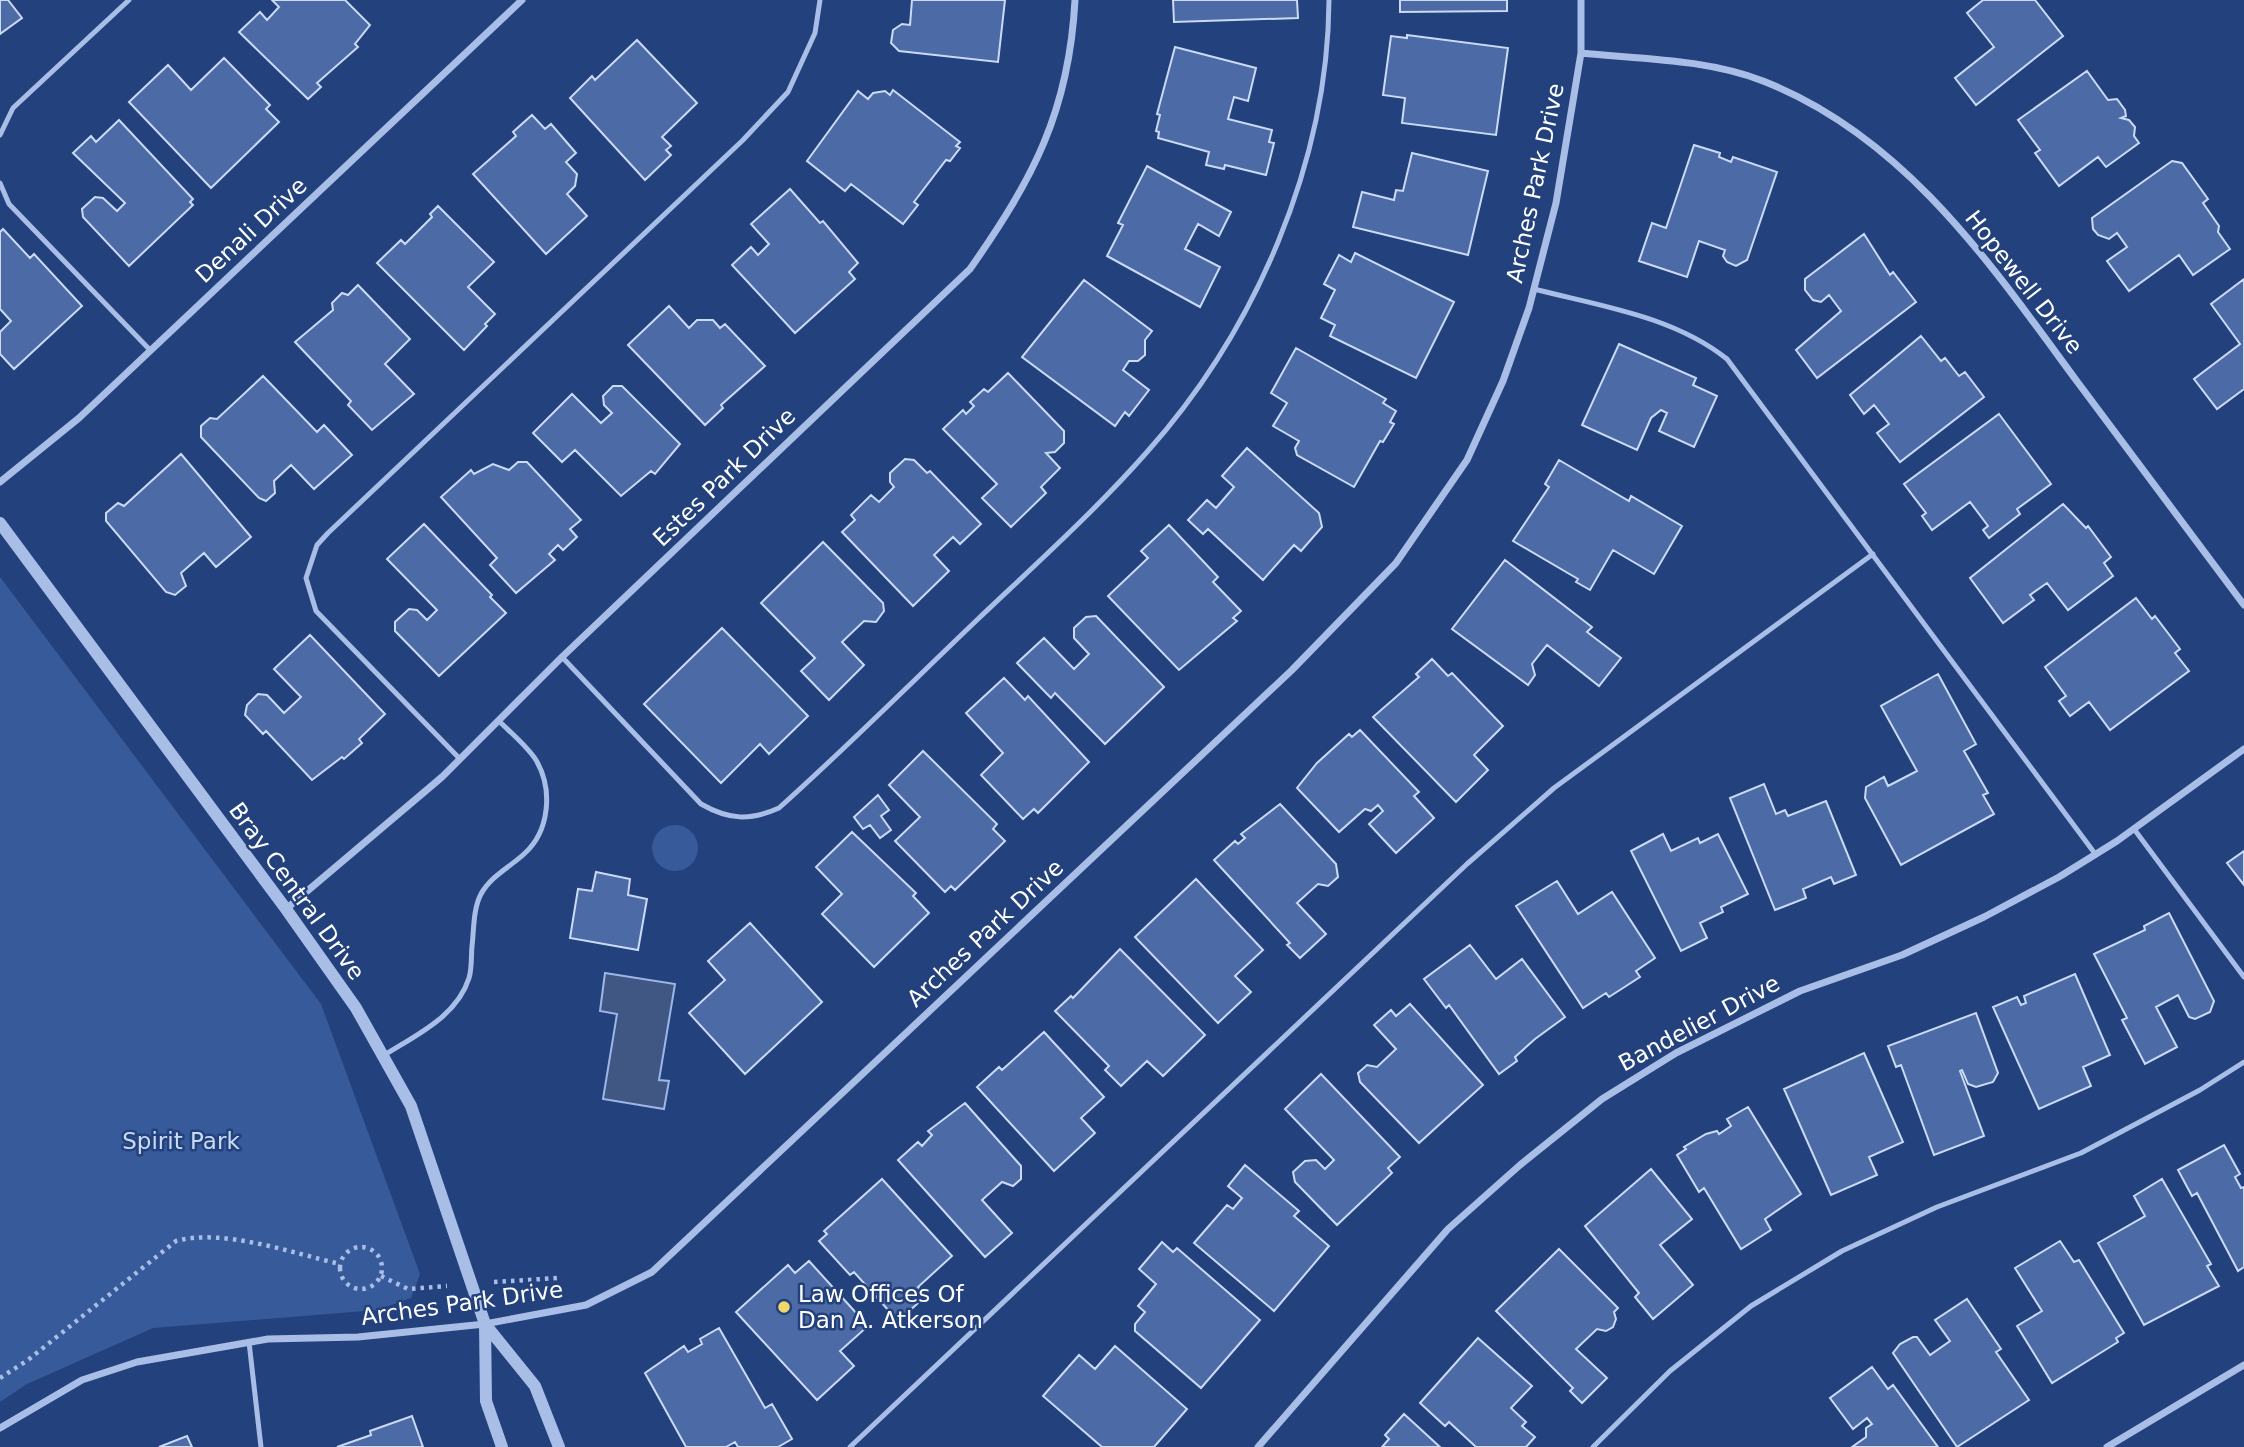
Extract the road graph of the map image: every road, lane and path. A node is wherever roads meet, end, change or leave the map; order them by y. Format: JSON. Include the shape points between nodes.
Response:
{"nodes":[{"id":1,"x":129,"y":0,"type":"edge"},
{"id":2,"x":522,"y":0,"type":"edge"},
{"id":3,"x":820,"y":0,"type":"edge"},
{"id":4,"x":1075,"y":0,"type":"edge"},
{"id":5,"x":1329,"y":0,"type":"edge"},
{"id":6,"x":1581,"y":0,"type":"edge"},
{"id":7,"x":1581,"y":53,"type":"junction"},
{"id":8,"x":0,"y":135,"type":"edge"},
{"id":9,"x":0,"y":183,"type":"edge"},
{"id":10,"x":1534,"y":289,"type":"junction"},
{"id":11,"x":151,"y":351,"type":"junction"},
{"id":12,"x":0,"y":482,"type":"edge"},
{"id":13,"x":0,"y":523,"type":"edge"},
{"id":14,"x":1872,"y":554,"type":"junction"},
{"id":15,"x":2244,"y":605,"type":"edge"},
{"id":16,"x":562,"y":657,"type":"junction"},
{"id":17,"x":499,"y":721,"type":"junction"},
{"id":18,"x":2244,"y":749,"type":"edge"},
{"id":19,"x":460,"y":759,"type":"junction"},
{"id":20,"x":2134,"y":829,"type":"junction"},
{"id":21,"x":2096,"y":855,"type":"junction"},
{"id":22,"x":286,"y":909,"type":"junction"},
{"id":23,"x":2244,"y":977,"type":"edge"},
{"id":24,"x":383,"y":1056,"type":"junction"},
{"id":25,"x":2244,"y":1062,"type":"edge"},
{"id":26,"x":340,"y":1264,"type":"junction"},
{"id":27,"x":485,"y":1324,"type":"junction"},
{"id":28,"x":249,"y":1342,"type":"junction"},
{"id":29,"x":2244,"y":1364,"type":"edge"},
{"id":30,"x":0,"y":1378,"type":"edge"},
{"id":31,"x":0,"y":1428,"type":"edge"},
{"id":32,"x":261,"y":1447,"type":"edge"},
{"id":33,"x":502,"y":1447,"type":"edge"},
{"id":34,"x":559,"y":1447,"type":"edge"},
{"id":35,"x":850,"y":1447,"type":"edge"},
{"id":36,"x":1258,"y":1447,"type":"edge"},
{"id":37,"x":1593,"y":1447,"type":"edge"},
{"id":38,"x":2107,"y":1447,"type":"edge"}],
"edges":[{"from":1,"to":8,"type":"lane","via":[[12,108]]},
{"from":2,"to":11,"type":"street","name":"Denali Drive"},
{"from":3,"to":19,"type":"lane","via":[[815,33],[788,92],[743,140],[328,533],[309,561],[306,578],[316,611]]},
{"from":4,"to":16,"type":"street","name":"Estes Park Drive","via":[[1062,89],[1045,145],[1015,205],[970,269]]},
{"from":5,"to":16,"type":"lane","via":[[1329,32],[1310,146],[1272,256],[1218,358],[1148,450],[1063,538],[779,808],[760,817],[739,818],[719,815],[701,804]]},
{"from":6,"to":7,"type":"street","name":"Arches Park Drive"},
{"from":7,"to":10,"type":"street","name":"Arches Park Drive","via":[[1556,203]]},
{"from":7,"to":15,"type":"street","name":"Hopewell Drive","via":[[1710,66],[1762,80],[1817,106],[1879,149],[1978,248]]},
{"from":9,"to":11,"type":"lane","via":[[9,204]]},
{"from":10,"to":14,"type":"lane","via":[[1673,326],[1702,339],[1727,359]]},
{"from":10,"to":27,"type":"street","name":"Arches Park Drive","via":[[1503,381],[1467,460],[1396,563],[1292,670],[652,1272],[586,1305]]},
{"from":11,"to":12,"type":"street","name":"Denali Drive"},
{"from":13,"to":22,"type":"street","name":"Bray Central Drive"},
{"from":14,"to":21,"type":"lane"},
{"from":14,"to":35,"type":"lane","via":[[1555,788],[1467,864]]},
{"from":16,"to":17,"type":"street","name":"Estes Park Drive"},
{"from":17,"to":19,"type":"street","name":"Estes Park Drive"},
{"from":17,"to":24,"type":"lane","via":[[535,759],[545,782],[547,806],[541,831],[527,852],[490,881],[481,894],[469,978],[456,1003]]},
{"from":18,"to":20,"type":"street","name":"Bandelier Drive"},
{"from":19,"to":22,"type":"street","name":"Estes Park Drive","via":[[337,870]]},
{"from":20,"to":21,"type":"street","name":"Bandelier Drive"},
{"from":20,"to":23,"type":"lane"},
{"from":21,"to":36,"type":"street","name":"Bandelier Drive","via":[[1902,955],[1800,991],[1676,1053],[1602,1099],[1448,1229]]},
{"from":22,"to":24,"type":"street","name":"Bray Central Drive","via":[[356,1008]]},
{"from":24,"to":27,"type":"street","name":"Bray Central Drive","via":[[411,1106]]},
{"from":25,"to":37,"type":"lane","via":[[2081,1153],[1937,1207],[1842,1251],[1751,1306],[1670,1371]]},
{"from":26,"to":26,"type":"path","via":[[351,1248],[362,1247],[372,1249],[382,1266],[376,1283],[359,1289],[344,1282]]},
{"from":26,"to":30,"type":"path","via":[[217,1238],[194,1236],[176,1241]]},
{"from":27,"to":28,"type":"street","name":"Arches Park Drive"},
{"from":27,"to":33,"type":"street","name":"Bray Central Drive","via":[[486,1401]]},
{"from":27,"to":34,"type":"street","name":"Bray Central Drive","via":[[535,1386]]},
{"from":28,"to":31,"type":"street","name":"Arches Park Drive","via":[[137,1362],[82,1380]]},
{"from":28,"to":32,"type":"lane"},
{"from":29,"to":38,"type":"street"}]}
